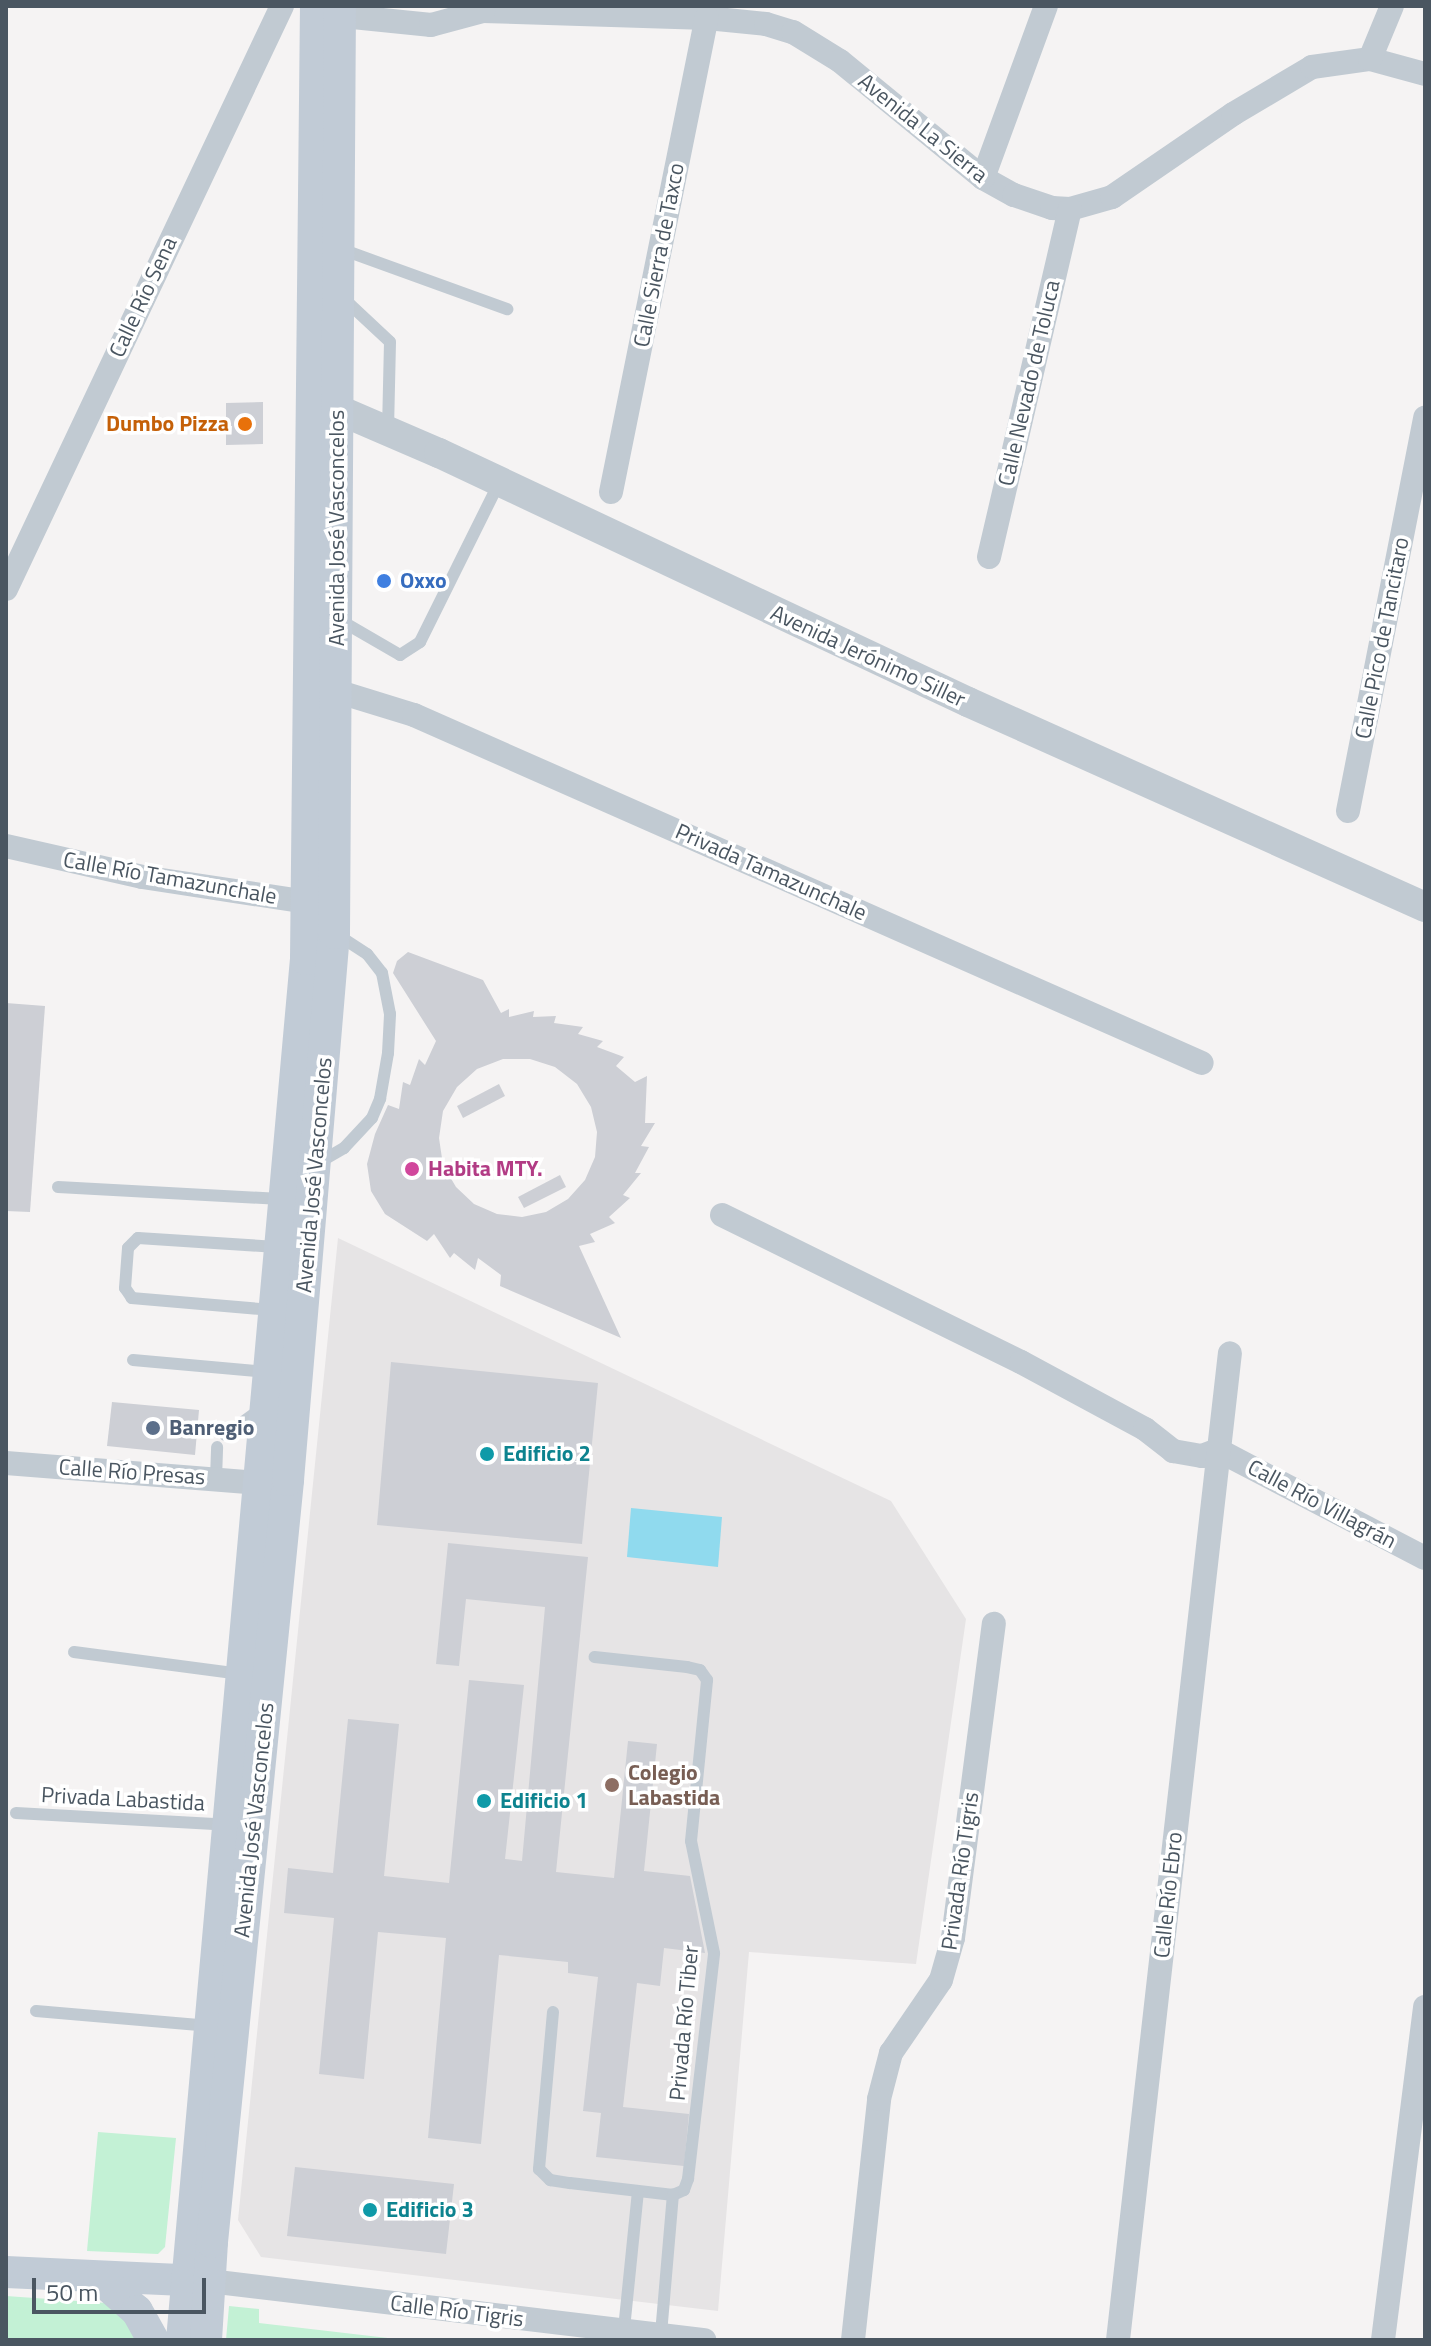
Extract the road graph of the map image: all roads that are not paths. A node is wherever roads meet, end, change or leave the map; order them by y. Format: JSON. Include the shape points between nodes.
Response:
{"nodes":[{"id":1,"x":282,"y":6,"type":"edge"},
{"id":2,"x":1046,"y":6,"type":"edge"},
{"id":3,"x":1392,"y":6,"type":"edge"},
{"id":4,"x":474,"y":8,"type":"edge"},
{"id":5,"x":328,"y":10,"type":"edge"},
{"id":6,"x":653,"y":10,"type":"edge"},
{"id":7,"x":707,"y":18,"type":"junction"},
{"id":8,"x":1370,"y":59,"type":"junction"},
{"id":9,"x":1425,"y":74,"type":"edge"},
{"id":10,"x":983,"y":178,"type":"junction"},
{"id":11,"x":1070,"y":209,"type":"junction"},
{"id":12,"x":338,"y":248,"type":"junction"},
{"id":13,"x":338,"y":294,"type":"junction"},
{"id":14,"x":507,"y":309,"type":"dead end"},
{"id":15,"x":326,"y":404,"type":"junction"},
{"id":16,"x":1425,"y":417,"type":"edge"},
{"id":17,"x":388,"y":431,"type":"junction"},
{"id":18,"x":499,"y":483,"type":"junction"},
{"id":19,"x":611,"y":492,"type":"dead end"},
{"id":20,"x":989,"y":557,"type":"dead end"},
{"id":21,"x":6,"y":589,"type":"edge"},
{"id":22,"x":336,"y":617,"type":"junction"},
{"id":23,"x":323,"y":691,"type":"junction"},
{"id":24,"x":1348,"y":811,"type":"dead end"},
{"id":25,"x":6,"y":846,"type":"edge"},
{"id":26,"x":1425,"y":907,"type":"edge"},
{"id":27,"x":326,"y":914,"type":"junction"},
{"id":28,"x":1202,"y":1063,"type":"dead end"},
{"id":29,"x":316,"y":1165,"type":"junction"},
{"id":30,"x":58,"y":1187,"type":"dead end"},
{"id":31,"x":284,"y":1199,"type":"junction"},
{"id":32,"x":722,"y":1215,"type":"dead end"},
{"id":33,"x":280,"y":1247,"type":"junction"},
{"id":34,"x":275,"y":1311,"type":"junction"},
{"id":35,"x":1230,"y":1353,"type":"dead end"},
{"id":36,"x":133,"y":1360,"type":"dead end"},
{"id":37,"x":268,"y":1372,"type":"junction"},
{"id":38,"x":265,"y":1406,"type":"junction"},
{"id":39,"x":225,"y":1435,"type":"dead end"},
{"id":40,"x":217,"y":1447,"type":"dead end"},
{"id":41,"x":1218,"y":1450,"type":"junction"},
{"id":42,"x":6,"y":1463,"type":"edge"},
{"id":43,"x":216,"y":1479,"type":"junction"},
{"id":44,"x":258,"y":1483,"type":"junction"},
{"id":45,"x":1425,"y":1558,"type":"edge"},
{"id":46,"x":994,"y":1624,"type":"dead end"},
{"id":47,"x":74,"y":1652,"type":"dead end"},
{"id":48,"x":595,"y":1657,"type":"dead end"},
{"id":49,"x":254,"y":1676,"type":"junction"},
{"id":50,"x":16,"y":1813,"type":"dead end"},
{"id":51,"x":228,"y":1825,"type":"junction"},
{"id":52,"x":1425,"y":2007,"type":"edge"},
{"id":53,"x":36,"y":2011,"type":"dead end"},
{"id":54,"x":553,"y":2012,"type":"dead end"},
{"id":55,"x":221,"y":2027,"type":"junction"},
{"id":56,"x":638,"y":2192,"type":"junction"},
{"id":57,"x":673,"y":2195,"type":"junction"},
{"id":58,"x":6,"y":2272,"type":"edge"},
{"id":59,"x":99,"y":2278,"type":"junction"},
{"id":60,"x":198,"y":2281,"type":"junction"},
{"id":61,"x":624,"y":2329,"type":"junction"},
{"id":62,"x":661,"y":2334,"type":"junction"},
{"id":63,"x":153,"y":2340,"type":"edge"},
{"id":64,"x":182,"y":2340,"type":"edge"},
{"id":65,"x":206,"y":2340,"type":"edge"},
{"id":66,"x":705,"y":2340,"type":"edge"},
{"id":67,"x":853,"y":2340,"type":"edge"},
{"id":68,"x":1118,"y":2340,"type":"edge"},
{"id":69,"x":1383,"y":2340,"type":"edge"}],
"edges":[{"from":1,"to":21,"type":"street","name":"Calle Río Sena"},
{"from":2,"to":10,"type":"street"},
{"from":3,"to":8,"type":"street"},
{"from":4,"to":5,"type":"street","name":"Avenida La Sierra","via":[[431,25]]},
{"from":4,"to":6,"type":"street","name":"Avenida La Sierra"},
{"from":5,"to":12,"type":"main road","name":"Avenida José Vasconcelos"},
{"from":5,"to":15,"type":"main road","name":"Avenida José Vasconcelos"},
{"from":6,"to":7,"type":"street","name":"Avenida La Sierra"},
{"from":7,"to":10,"type":"street","name":"Avenida La Sierra","via":[[766,24],[820,46]]},
{"from":7,"to":19,"type":"street","name":"Calle Sierra de Taxco"},
{"from":8,"to":9,"type":"street","name":"Avenida La Sierra"},
{"from":8,"to":11,"type":"street","name":"Avenida La Sierra","via":[[1312,67],[1112,197]]},
{"from":10,"to":11,"type":"street","name":"Avenida La Sierra","via":[[1034,203]]},
{"from":11,"to":20,"type":"street","name":"Calle Nevado de Toluca"},
{"from":12,"to":13,"type":"main road","name":"Avenida José Vasconcelos"},
{"from":12,"to":14,"type":"lane"},
{"from":13,"to":15,"type":"main road","name":"Avenida José Vasconcelos"},
{"from":13,"to":17,"type":"lane","via":[[390,342]]},
{"from":15,"to":17,"type":"street","name":"Avenida Jerónimo Siller"},
{"from":15,"to":22,"type":"main road","name":"Avenida José Vasconcelos"},
{"from":15,"to":23,"type":"main road","name":"Avenida José Vasconcelos"},
{"from":16,"to":24,"type":"street","name":"Calle Pico de Tancitaro"},
{"from":17,"to":18,"type":"street","name":"Avenida Jerónimo Siller"},
{"from":18,"to":22,"type":"lane","via":[[420,642],[400,655]]},
{"from":18,"to":26,"type":"street","name":"Avenida Jerónimo Siller"},
{"from":22,"to":23,"type":"main road","name":"Avenida José Vasconcelos"},
{"from":23,"to":27,"type":"main road","name":"Avenida José Vasconcelos"},
{"from":23,"to":28,"type":"street","name":"Privada Tamazunchale","via":[[414,715]]},
{"from":25,"to":27,"type":"street","name":"Calle Río Tamazunchale"},
{"from":27,"to":29,"type":"main road","name":"Avenida José Vasconcelos"},
{"from":27,"to":29,"type":"lane","via":[[382,973],[390,1014],[388,1053],[372,1118],[344,1148]]},
{"from":27,"to":31,"type":"main road","name":"Avenida José Vasconcelos"},
{"from":29,"to":49,"type":"main road","name":"Avenida José Vasconcelos"},
{"from":30,"to":31,"type":"lane"},
{"from":31,"to":33,"type":"main road","name":"Avenida José Vasconcelos"},
{"from":32,"to":41,"type":"street","via":[[1021,1362],[1145,1429],[1173,1451],[1202,1456]]},
{"from":33,"to":34,"type":"main road","name":"Avenida José Vasconcelos"},
{"from":33,"to":34,"type":"lane","via":[[138,1238],[128,1248],[125,1288],[132,1298]]},
{"from":34,"to":37,"type":"main road","name":"Avenida José Vasconcelos"},
{"from":35,"to":41,"type":"street","name":"Calle Río Ebro"},
{"from":36,"to":37,"type":"lane"},
{"from":37,"to":38,"type":"main road","name":"Avenida José Vasconcelos"},
{"from":38,"to":39,"type":"lane"},
{"from":38,"to":44,"type":"main road","name":"Avenida José Vasconcelos"},
{"from":40,"to":43,"type":"lane"},
{"from":41,"to":45,"type":"street","name":"Calle Río Villagrán"},
{"from":41,"to":68,"type":"street","name":"Calle Río Ebro"},
{"from":42,"to":43,"type":"street","name":"Calle Río Presas"},
{"from":43,"to":44,"type":"street","name":"Calle Río Presas"},
{"from":44,"to":49,"type":"main road","name":"Avenida José Vasconcelos"},
{"from":46,"to":67,"type":"street","name":"Privada Río Tigris","via":[[950,1949],[941,1980],[903,2033],[884,2073]]},
{"from":47,"to":49,"type":"lane"},
{"from":48,"to":57,"type":"lane","name":"Privada Río Tiber","via":[[687,1667],[700,1670],[707,1680],[691,1841],[714,1953],[688,2179],[684,2190]]},
{"from":49,"to":51,"type":"main road","name":"Avenida José Vasconcelos"},
{"from":49,"to":55,"type":"main road","name":"Avenida José Vasconcelos"},
{"from":50,"to":51,"type":"lane","name":"Privada Labastida"},
{"from":51,"to":55,"type":"main road","name":"Avenida José Vasconcelos"},
{"from":52,"to":69,"type":"street"},
{"from":53,"to":55,"type":"lane"},
{"from":54,"to":56,"type":"lane","via":[[539,2169],[550,2180]]},
{"from":55,"to":60,"type":"main road","name":"Avenida José Vasconcelos"},
{"from":56,"to":57,"type":"lane"},
{"from":56,"to":61,"type":"lane"},
{"from":57,"to":62,"type":"lane","name":"Privada Río Tiber"},
{"from":58,"to":59,"type":"main road"},
{"from":59,"to":60,"type":"main road"},
{"from":59,"to":63,"type":"main road","via":[[137,2311]]},
{"from":60,"to":61,"type":"street","name":"Calle Río Tigris"},
{"from":60,"to":64,"type":"main road","name":"Avenida José Vasconcelos"},
{"from":60,"to":65,"type":"main road","name":"Avenida José Vasconcelos"},
{"from":61,"to":62,"type":"street","name":"Calle Río Tigris"},
{"from":62,"to":66,"type":"street","name":"Calle Río Tigris"}]}
